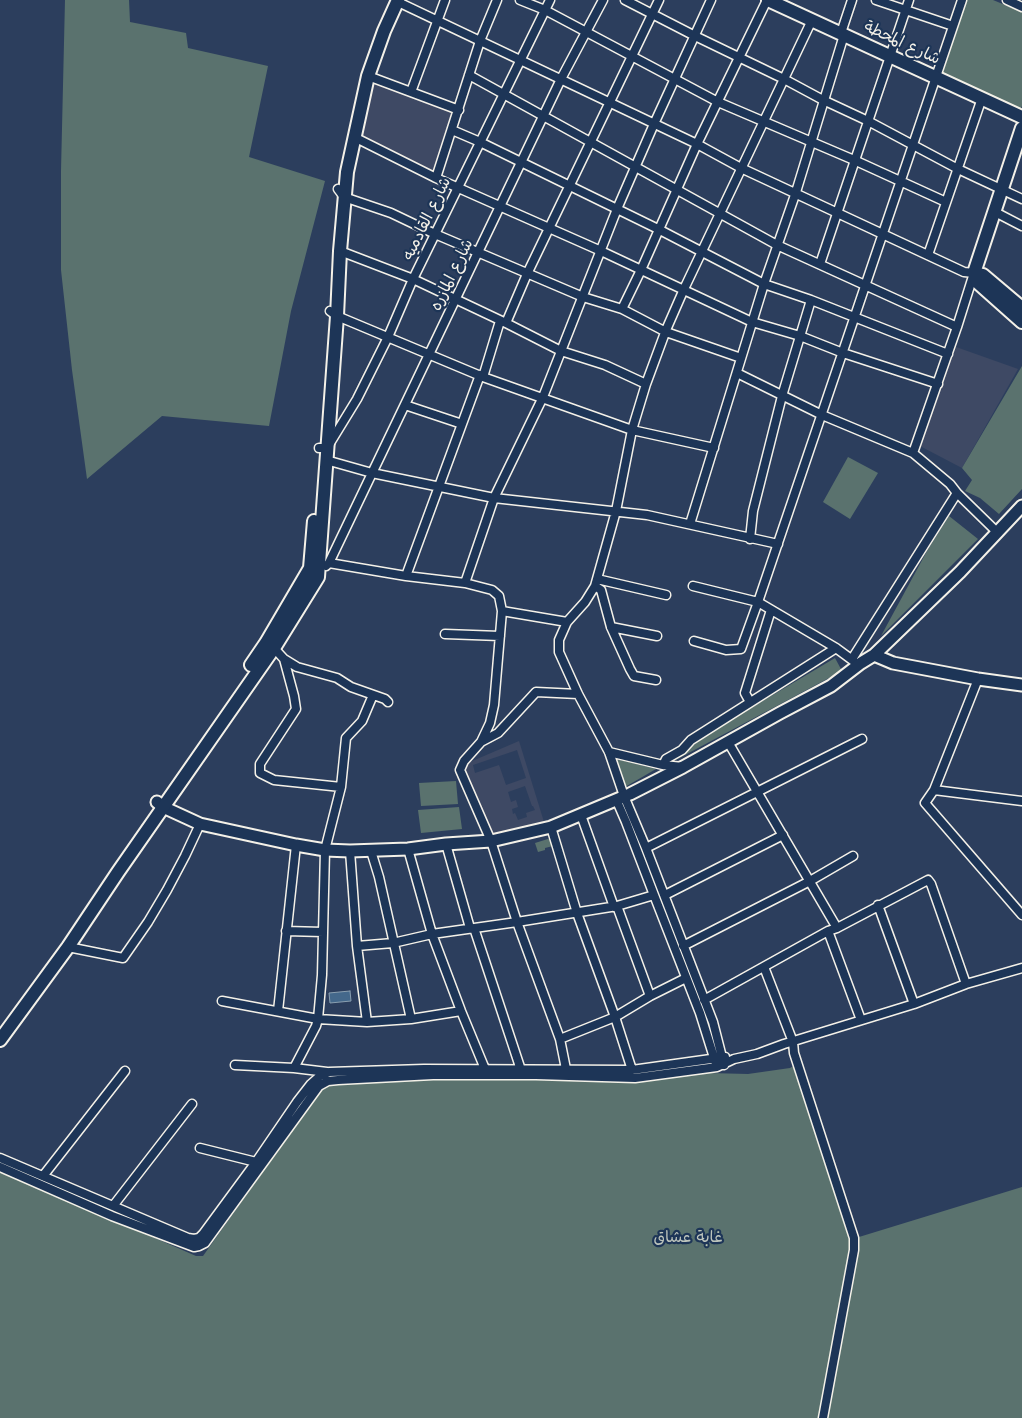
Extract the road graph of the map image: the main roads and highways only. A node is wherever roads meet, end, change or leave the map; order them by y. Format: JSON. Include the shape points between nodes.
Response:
{"nodes":[{"id":1,"x":768,"y":0,"type":"edge"},
{"id":2,"x":395,"y":1,"type":"edge"},
{"id":3,"x":1022,"y":117,"type":"edge"},
{"id":4,"x":1022,"y":130,"type":"edge"},
{"id":5,"x":341,"y":193,"type":"junction"},
{"id":6,"x":974,"y":273,"type":"junction"},
{"id":7,"x":1022,"y":308,"type":"edge"},
{"id":8,"x":334,"y":313,"type":"junction"},
{"id":9,"x":1022,"y":322,"type":"edge"},
{"id":10,"x":1022,"y":506,"type":"edge"},
{"id":11,"x":874,"y":655,"type":"junction"},
{"id":12,"x":1022,"y":685,"type":"edge"},
{"id":13,"x":160,"y":804,"type":"junction"},
{"id":14,"x":0,"y":1030,"type":"edge"},
{"id":15,"x":0,"y":1040,"type":"edge"}],
"edges":[{"from":1,"to":3,"type":"main road","name":"شارع المحطة"},
{"from":2,"to":5,"type":"main road","via":[[368,76]]},
{"from":2,"to":5,"type":"main road","via":[[375,30],[361,68],[345,138]]},
{"from":4,"to":6,"type":"main road"},
{"from":5,"to":8,"type":"main road"},
{"from":5,"to":8,"type":"main road"},
{"from":6,"to":7,"type":"main road","via":[[982,275]]},
{"from":6,"to":9,"type":"main road","via":[[977,282]]},
{"from":8,"to":13,"type":"main road","via":[[320,566],[270,646]]},
{"from":10,"to":11,"type":"main road","via":[[960,572]]},
{"from":11,"to":12,"type":"main road","via":[[894,663]]},
{"from":11,"to":13,"type":"main road","via":[[855,662],[831,686],[620,798],[551,827],[491,841],[408,849],[326,850],[200,824]]},
{"from":13,"to":14,"type":"main road"},
{"from":13,"to":15,"type":"main road","via":[[68,947]]}]}
